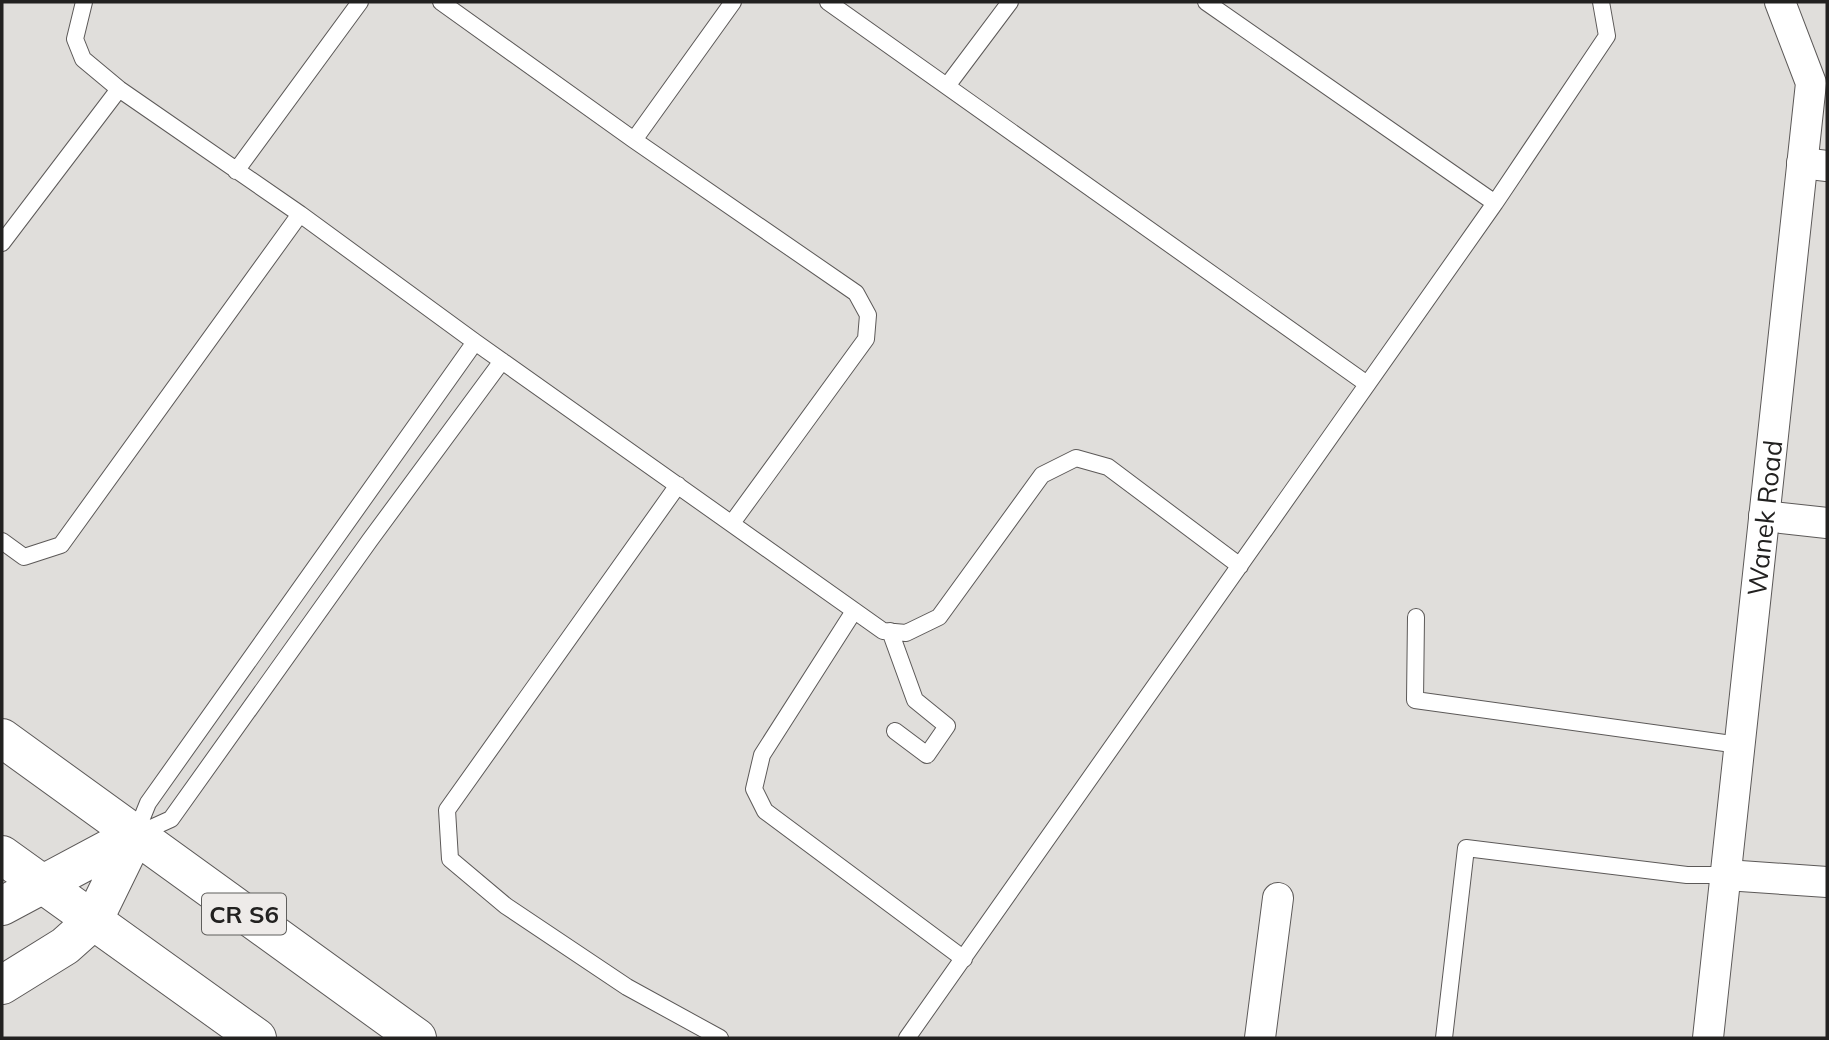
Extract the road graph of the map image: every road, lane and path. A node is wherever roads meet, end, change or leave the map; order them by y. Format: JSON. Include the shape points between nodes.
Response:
{"nodes":[{"id":1,"x":84,"y":2,"type":"edge"},
{"id":2,"x":360,"y":2,"type":"edge"},
{"id":3,"x":441,"y":2,"type":"edge"},
{"id":4,"x":733,"y":2,"type":"edge"},
{"id":5,"x":828,"y":2,"type":"edge"},
{"id":6,"x":1010,"y":2,"type":"edge"},
{"id":7,"x":1206,"y":2,"type":"edge"},
{"id":8,"x":1601,"y":2,"type":"edge"},
{"id":9,"x":1780,"y":2,"type":"edge"},
{"id":10,"x":947,"y":86,"type":"junction"},
{"id":11,"x":119,"y":89,"type":"junction"},
{"id":12,"x":634,"y":140,"type":"junction"},
{"id":13,"x":1814,"y":164,"type":"edge"},
{"id":14,"x":236,"y":171,"type":"junction"},
{"id":15,"x":1495,"y":203,"type":"junction"},
{"id":16,"x":300,"y":214,"type":"junction"},
{"id":17,"x":2,"y":243,"type":"edge"},
{"id":18,"x":475,"y":342,"type":"junction"},
{"id":19,"x":502,"y":361,"type":"junction"},
{"id":20,"x":1367,"y":384,"type":"junction"},
{"id":21,"x":678,"y":485,"type":"junction"},
{"id":22,"x":1764,"y":516,"type":"junction"},
{"id":23,"x":348,"y":519,"type":"junction"},
{"id":24,"x":732,"y":523,"type":"junction"},
{"id":25,"x":1827,"y":523,"type":"edge"},
{"id":26,"x":373,"y":536,"type":"junction"},
{"id":27,"x":2,"y":541,"type":"edge"},
{"id":28,"x":1240,"y":566,"type":"junction"},
{"id":29,"x":854,"y":611,"type":"junction"},
{"id":30,"x":1416,"y":617,"type":"dead end"},
{"id":31,"x":890,"y":631,"type":"junction"},
{"id":32,"x":253,"y":653,"type":"junction"},
{"id":33,"x":277,"y":670,"type":"junction"},
{"id":34,"x":895,"y":732,"type":"dead end"},
{"id":35,"x":2,"y":738,"type":"edge"},
{"id":36,"x":1739,"y":745,"type":"junction"},
{"id":37,"x":135,"y":835,"type":"junction"},
{"id":38,"x":2,"y":855,"type":"edge"},
{"id":39,"x":1726,"y":875,"type":"junction"},
{"id":40,"x":1827,"y":882,"type":"edge"},
{"id":41,"x":42,"y":884,"type":"junction"},
{"id":42,"x":1278,"y":898,"type":"dead end"},
{"id":43,"x":2,"y":906,"type":"edge"},
{"id":44,"x":93,"y":921,"type":"junction"},
{"id":45,"x":964,"y":959,"type":"junction"},
{"id":46,"x":2,"y":985,"type":"edge"},
{"id":47,"x":257,"y":1038,"type":"edge"},
{"id":48,"x":417,"y":1038,"type":"edge"},
{"id":49,"x":720,"y":1038,"type":"edge"},
{"id":50,"x":907,"y":1038,"type":"edge"},
{"id":51,"x":1260,"y":1038,"type":"edge"},
{"id":52,"x":1444,"y":1038,"type":"edge"},
{"id":53,"x":1708,"y":1038,"type":"edge"}],
"edges":[{"from":1,"to":11,"type":"lane","via":[[75,38],[83,59]]},
{"from":2,"to":14,"type":"lane"},
{"from":3,"to":12,"type":"lane"},
{"from":4,"to":12,"type":"lane"},
{"from":5,"to":10,"type":"lane"},
{"from":6,"to":10,"type":"lane"},
{"from":7,"to":15,"type":"lane"},
{"from":8,"to":15,"type":"lane","via":[[1607,36]]},
{"from":9,"to":13,"type":"street","name":"Wanek Road","via":[[1811,83]]},
{"from":10,"to":20,"type":"lane"},
{"from":11,"to":14,"type":"lane"},
{"from":11,"to":17,"type":"lane"},
{"from":12,"to":24,"type":"lane","via":[[856,293],[868,315],[866,339]]},
{"from":13,"to":22,"type":"street","name":"Wanek Road"},
{"from":14,"to":16,"type":"lane"},
{"from":15,"to":20,"type":"lane"},
{"from":16,"to":18,"type":"lane"},
{"from":16,"to":27,"type":"lane","via":[[61,545],[24,556]]},
{"from":18,"to":19,"type":"lane"},
{"from":18,"to":23,"type":"lane"},
{"from":19,"to":21,"type":"lane"},
{"from":19,"to":26,"type":"lane"},
{"from":20,"to":28,"type":"lane"},
{"from":21,"to":24,"type":"lane"},
{"from":21,"to":49,"type":"lane","via":[[447,810],[450,859],[506,906],[626,987]]},
{"from":22,"to":25,"type":"street"},
{"from":22,"to":36,"type":"street","name":"Wanek Road"},
{"from":23,"to":26,"type":"lane"},
{"from":23,"to":32,"type":"lane"},
{"from":24,"to":29,"type":"lane"},
{"from":26,"to":33,"type":"lane"},
{"from":28,"to":31,"type":"lane","via":[[1108,467],[1076,458],[1042,475],[939,617],[906,633]]},
{"from":28,"to":45,"type":"lane"},
{"from":29,"to":31,"type":"lane"},
{"from":29,"to":45,"type":"lane","via":[[762,755],[754,789],[765,811]]},
{"from":30,"to":36,"type":"lane","via":[[1415,700]]},
{"from":31,"to":34,"type":"lane","via":[[915,700],[947,726],[927,755]]},
{"from":32,"to":33,"type":"lane"},
{"from":32,"to":37,"type":"lane","via":[[148,803]]},
{"from":33,"to":37,"type":"lane","via":[[171,819]]},
{"from":35,"to":37,"type":"main road","number":"CR S6"},
{"from":36,"to":39,"type":"street","name":"Wanek Road"},
{"from":37,"to":41,"type":"main road"},
{"from":37,"to":44,"type":"main road"},
{"from":37,"to":48,"type":"main road","number":"CR S6"},
{"from":38,"to":41,"type":"main road"},
{"from":39,"to":40,"type":"street"},
{"from":39,"to":52,"type":"lane","via":[[1687,875],[1466,848]]},
{"from":39,"to":53,"type":"street","name":"Wanek Road"},
{"from":41,"to":43,"type":"main road"},
{"from":41,"to":44,"type":"main road"},
{"from":42,"to":51,"type":"street"},
{"from":44,"to":46,"type":"main road","via":[[65,946]]},
{"from":44,"to":47,"type":"main road"},
{"from":45,"to":50,"type":"lane"}]}
